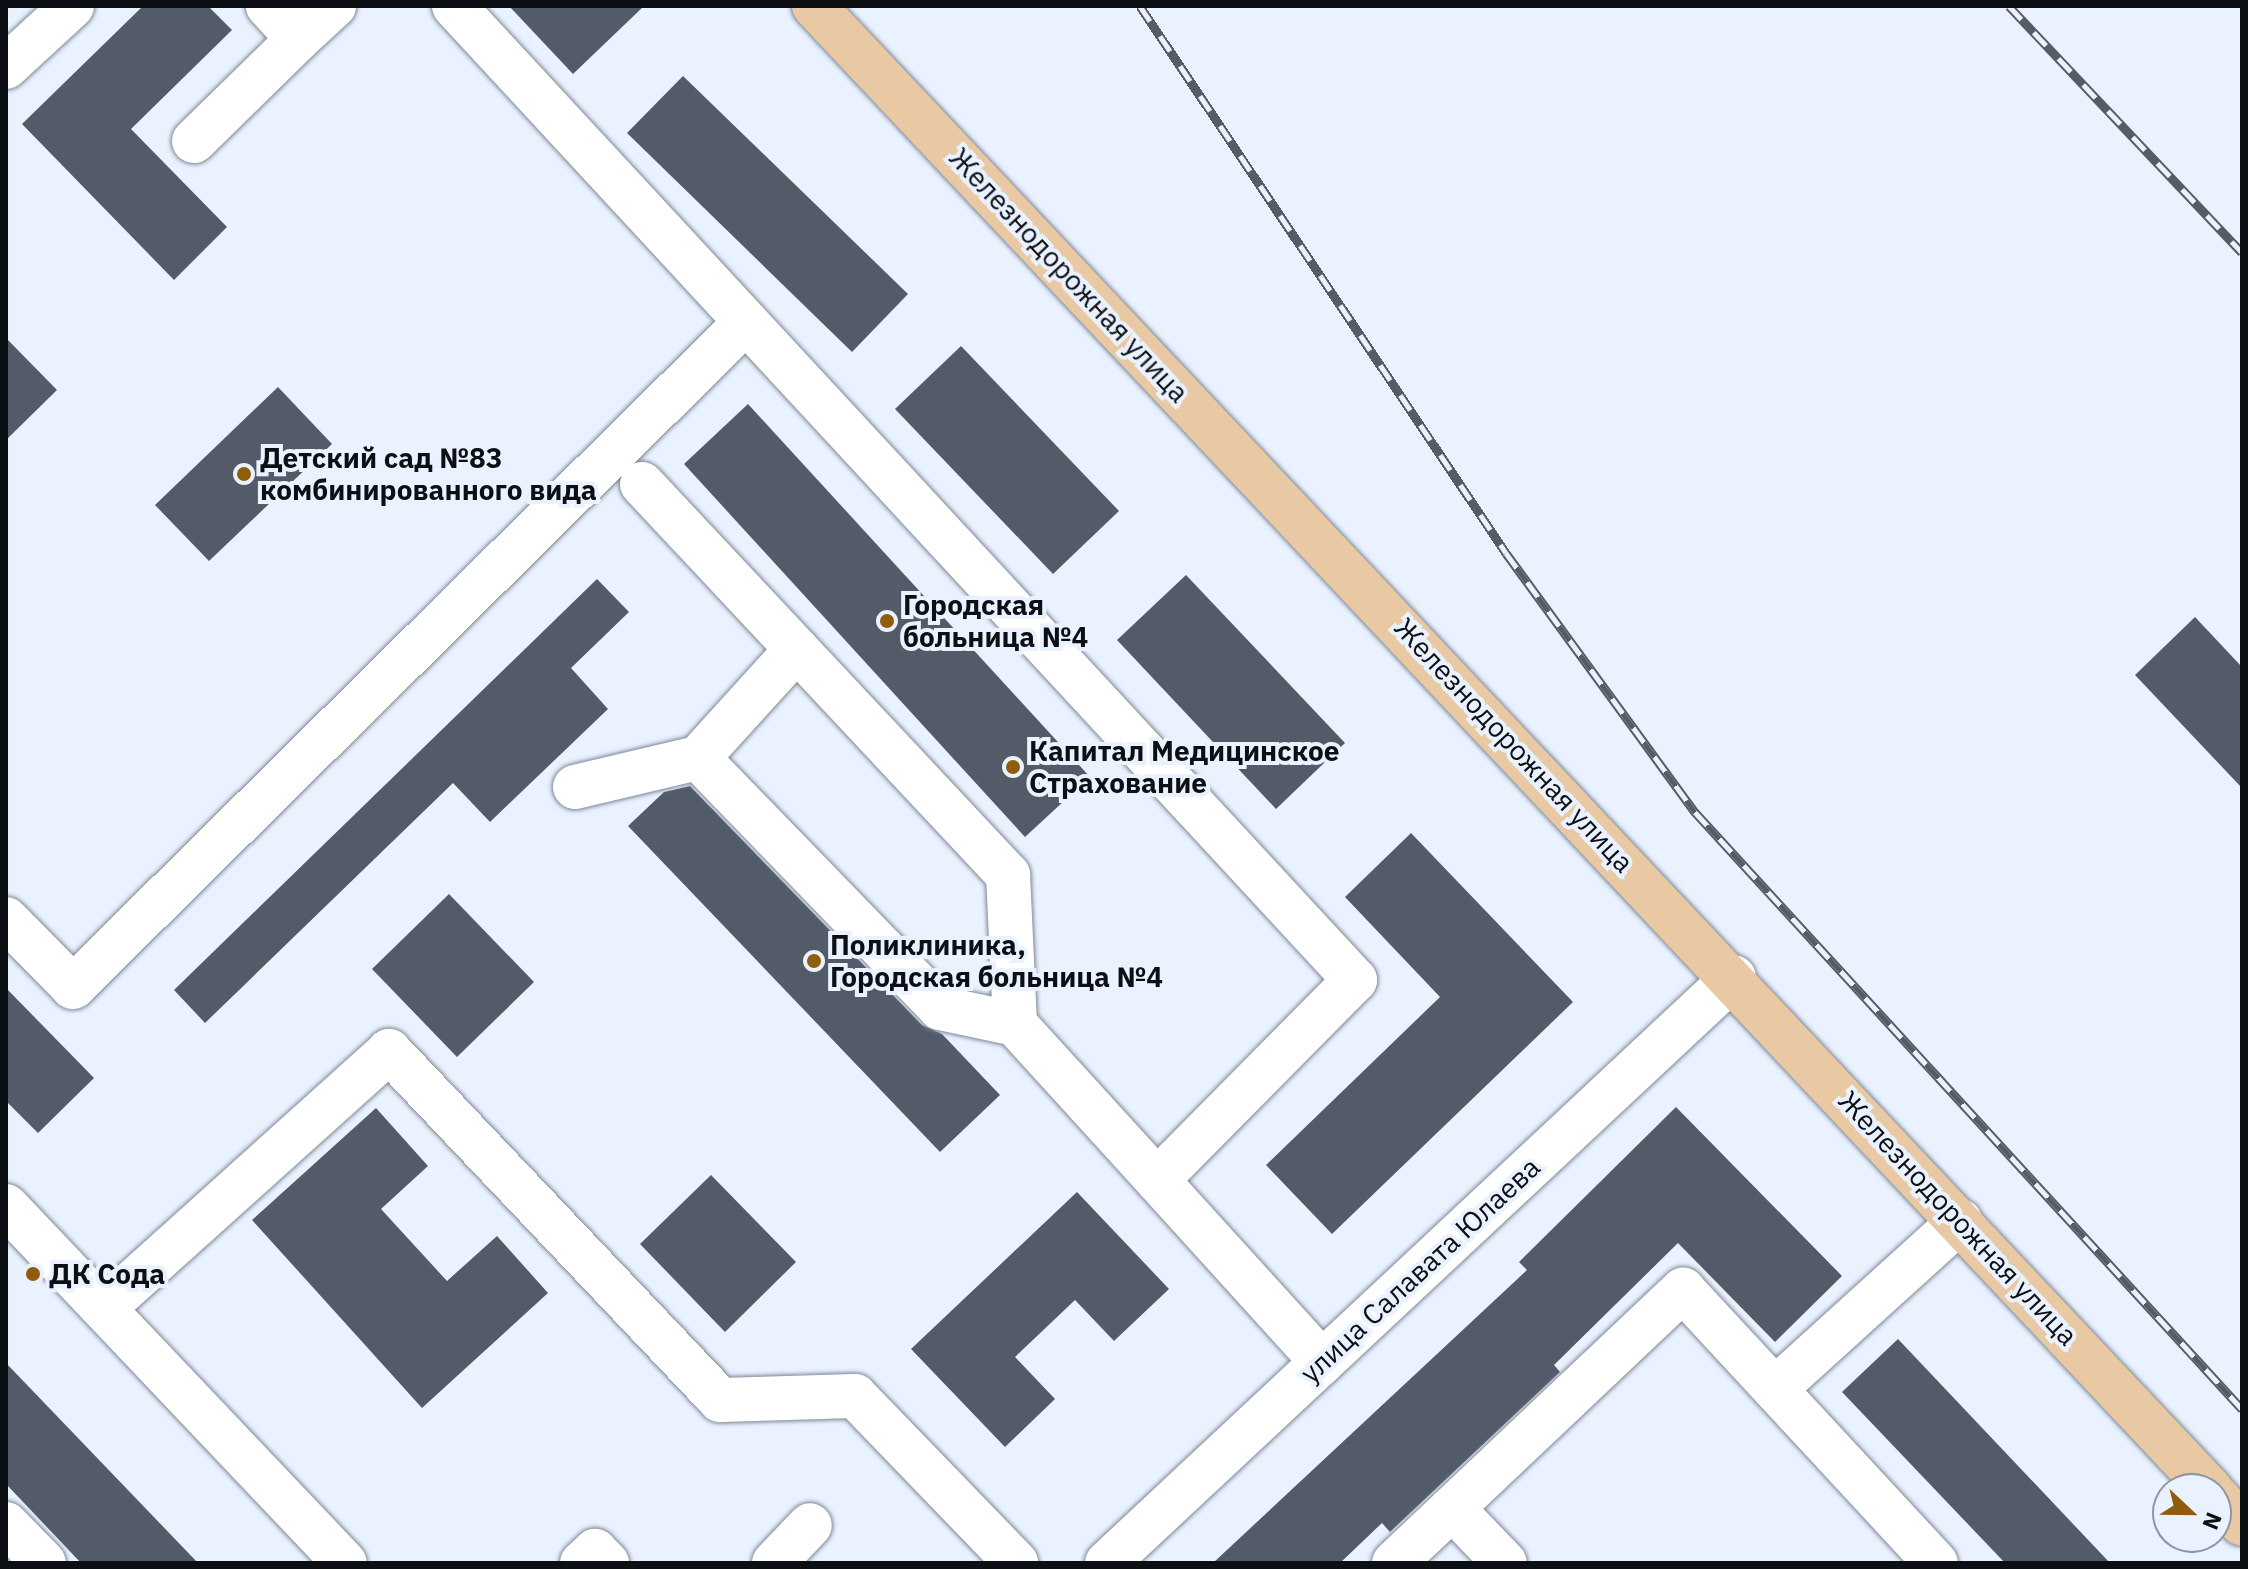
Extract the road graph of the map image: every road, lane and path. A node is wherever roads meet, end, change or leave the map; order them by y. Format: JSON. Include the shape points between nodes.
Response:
{"nodes":[{"id":1,"x":72,"y":6,"type":"edge"},
{"id":2,"x":268,"y":6,"type":"edge"},
{"id":3,"x":334,"y":6,"type":"edge"},
{"id":4,"x":454,"y":6,"type":"edge"},
{"id":5,"x":814,"y":6,"type":"edge"},
{"id":6,"x":298,"y":39,"type":"junction"},
{"id":7,"x":6,"y":67,"type":"edge"},
{"id":8,"x":194,"y":141,"type":"dead end"},
{"id":9,"x":746,"y":322,"type":"junction"},
{"id":10,"x":642,"y":484,"type":"dead end"},
{"id":11,"x":797,"y":649,"type":"junction"},
{"id":12,"x":698,"y":758,"type":"junction"},
{"id":13,"x":575,"y":787,"type":"dead end"},
{"id":14,"x":6,"y":919,"type":"edge"},
{"id":15,"x":1734,"y":977,"type":"junction"},
{"id":16,"x":1015,"y":1024,"type":"junction"},
{"id":17,"x":1157,"y":1180,"type":"junction"},
{"id":18,"x":6,"y":1206,"type":"edge"},
{"id":19,"x":1960,"y":1221,"type":"junction"},
{"id":20,"x":104,"y":1308,"type":"junction"},
{"id":21,"x":1322,"y":1362,"type":"junction"},
{"id":22,"x":1775,"y":1389,"type":"junction"},
{"id":23,"x":2195,"y":1473,"type":"edge"},
{"id":24,"x":1452,"y":1508,"type":"junction"},
{"id":25,"x":6,"y":1524,"type":"edge"},
{"id":26,"x":810,"y":1525,"type":"dead end"},
{"id":27,"x":44,"y":1563,"type":"edge"},
{"id":28,"x":345,"y":1563,"type":"edge"},
{"id":29,"x":582,"y":1563,"type":"edge"},
{"id":30,"x":607,"y":1563,"type":"edge"},
{"id":31,"x":774,"y":1563,"type":"edge"},
{"id":32,"x":1016,"y":1563,"type":"edge"},
{"id":33,"x":1107,"y":1563,"type":"edge"},
{"id":34,"x":1394,"y":1563,"type":"edge"},
{"id":35,"x":1505,"y":1563,"type":"edge"},
{"id":36,"x":1936,"y":1563,"type":"edge"}],
"edges":[{"from":1,"to":7,"type":"street"},
{"from":2,"to":6,"type":"street"},
{"from":3,"to":6,"type":"street"},
{"from":4,"to":9,"type":"street"},
{"from":5,"to":15,"type":"main road","name":"Железнодорожная улица"},
{"from":6,"to":8,"type":"street"},
{"from":9,"to":14,"type":"street","via":[[73,987]]},
{"from":9,"to":17,"type":"street","via":[[1355,980]]},
{"from":10,"to":11,"type":"street"},
{"from":11,"to":12,"type":"street"},
{"from":11,"to":16,"type":"street","via":[[1008,875]]},
{"from":12,"to":13,"type":"street"},
{"from":12,"to":16,"type":"street","via":[[940,1008]]},
{"from":15,"to":19,"type":"main road","name":"Железнодорожная улица"},
{"from":15,"to":21,"type":"street","name":"улица Салавата Юлаева"},
{"from":16,"to":17,"type":"street"},
{"from":17,"to":21,"type":"street"},
{"from":18,"to":20,"type":"street"},
{"from":19,"to":22,"type":"street"},
{"from":19,"to":23,"type":"main road","name":"Железнодорожная улица"},
{"from":20,"to":28,"type":"street"},
{"from":20,"to":32,"type":"street","via":[[389,1051],[720,1400],[855,1396]]},
{"from":21,"to":33,"type":"street","name":"улица Салавата Юлаева"},
{"from":22,"to":24,"type":"street","via":[[1683,1290]]},
{"from":22,"to":36,"type":"street"},
{"from":24,"to":34,"type":"street"},
{"from":24,"to":35,"type":"street"},
{"from":25,"to":27,"type":"street"},
{"from":26,"to":31,"type":"street"},
{"from":29,"to":30,"type":"street","via":[[595,1551]]}]}
